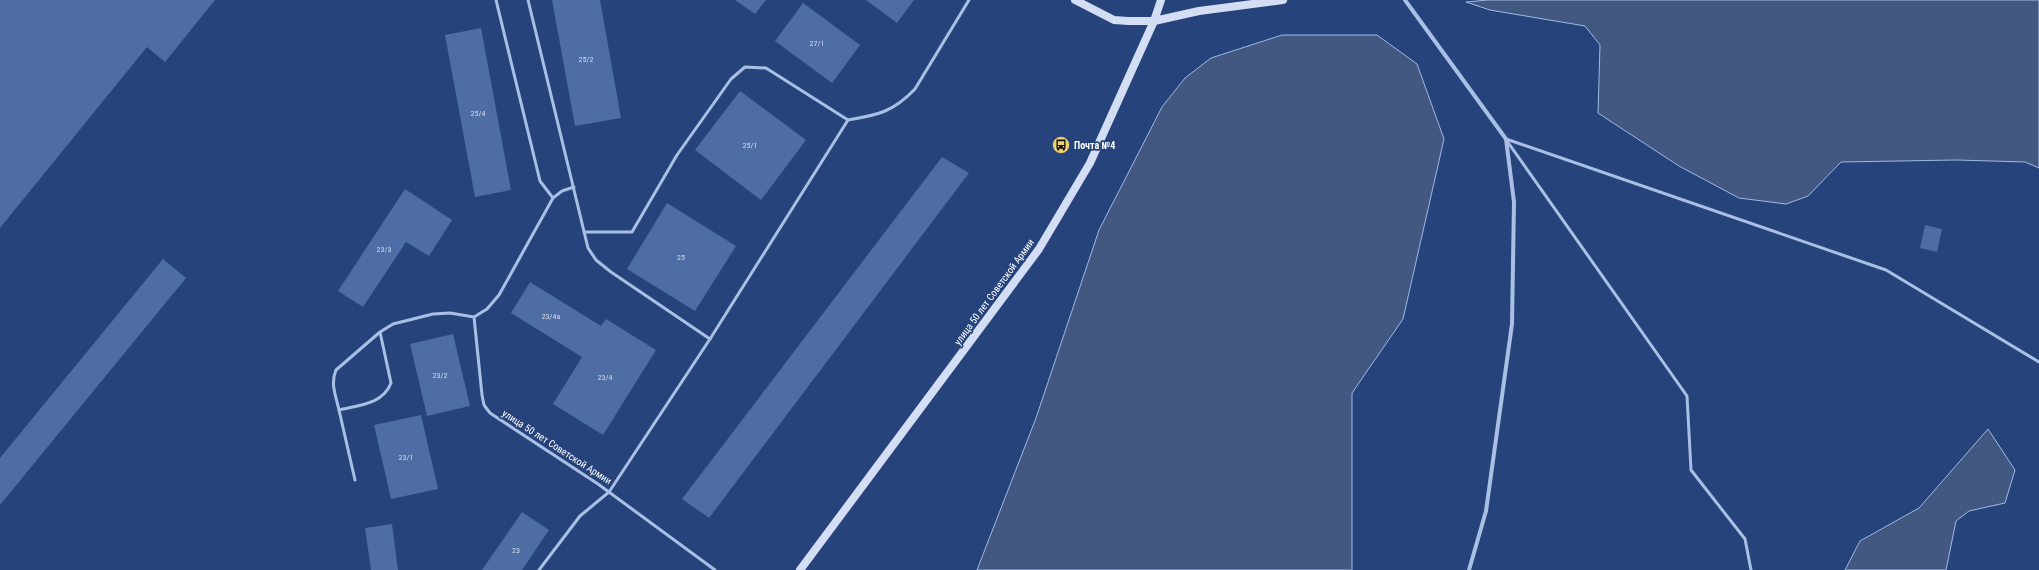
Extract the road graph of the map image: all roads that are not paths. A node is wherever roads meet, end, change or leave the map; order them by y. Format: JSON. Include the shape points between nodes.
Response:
{"nodes":[{"id":1,"x":496,"y":0,"type":"edge"},
{"id":2,"x":528,"y":0,"type":"edge"},
{"id":3,"x":969,"y":0,"type":"edge"},
{"id":4,"x":1075,"y":0,"type":"edge"},
{"id":5,"x":1161,"y":0,"type":"edge"},
{"id":6,"x":1284,"y":0,"type":"edge"},
{"id":7,"x":1405,"y":0,"type":"edge"},
{"id":8,"x":1154,"y":21,"type":"junction"},
{"id":9,"x":848,"y":120,"type":"junction"},
{"id":10,"x":1506,"y":139,"type":"junction"},
{"id":11,"x":574,"y":187,"type":"junction"},
{"id":12,"x":553,"y":198,"type":"junction"},
{"id":13,"x":584,"y":232,"type":"junction"},
{"id":14,"x":474,"y":317,"type":"junction"},
{"id":15,"x":380,"y":332,"type":"junction"},
{"id":16,"x":710,"y":339,"type":"junction"},
{"id":17,"x":2039,"y":362,"type":"edge"},
{"id":18,"x":339,"y":410,"type":"junction"},
{"id":19,"x":355,"y":480,"type":"dead end"},
{"id":20,"x":609,"y":492,"type":"junction"},
{"id":21,"x":539,"y":570,"type":"edge"},
{"id":22,"x":715,"y":570,"type":"edge"},
{"id":23,"x":800,"y":570,"type":"edge"},
{"id":24,"x":1469,"y":570,"type":"edge"},
{"id":25,"x":1751,"y":570,"type":"edge"}],
"edges":[{"from":1,"to":12,"type":"lane","via":[[535,167],[540,181]]},
{"from":2,"to":11,"type":"lane"},
{"from":3,"to":9,"type":"lane","via":[[904,101],[880,115]]},
{"from":4,"to":8,"type":"main road","via":[[1114,20]]},
{"from":5,"to":8,"type":"main road","name":"улица 50 лет Советской Армии"},
{"from":6,"to":8,"type":"main road","via":[[1199,11]]},
{"from":7,"to":10,"type":"street"},
{"from":8,"to":23,"type":"main road","name":"улица 50 лет Советской Армии","via":[[1090,163],[1039,249]]},
{"from":9,"to":13,"type":"lane","via":[[766,68],[745,67],[730,79],[676,154],[632,232]]},
{"from":9,"to":16,"type":"lane"},
{"from":10,"to":17,"type":"lane","via":[[1886,270]]},
{"from":10,"to":24,"type":"street","via":[[1514,202],[1512,324],[1486,511]]},
{"from":10,"to":25,"type":"lane","via":[[1687,396],[1691,470],[1745,539]]},
{"from":11,"to":12,"type":"lane","via":[[562,191]]},
{"from":11,"to":13,"type":"lane"},
{"from":12,"to":14,"type":"lane","via":[[499,295],[487,309]]},
{"from":13,"to":16,"type":"lane","via":[[588,248],[596,260]]},
{"from":14,"to":15,"type":"lane","via":[[450,313],[433,314],[393,324]]},
{"from":14,"to":20,"type":"lane","name":"улица 50 лет Советской Армии","via":[[482,395],[484,405],[490,413]]},
{"from":15,"to":18,"type":"lane","via":[[336,370],[332,379]]},
{"from":15,"to":18,"type":"lane","via":[[391,383],[388,391],[374,402]]},
{"from":16,"to":20,"type":"lane"},
{"from":18,"to":19,"type":"lane"},
{"from":20,"to":21,"type":"lane","via":[[580,516]]},
{"from":20,"to":22,"type":"lane","name":"улица 50 лет Советской Армии"}]}
